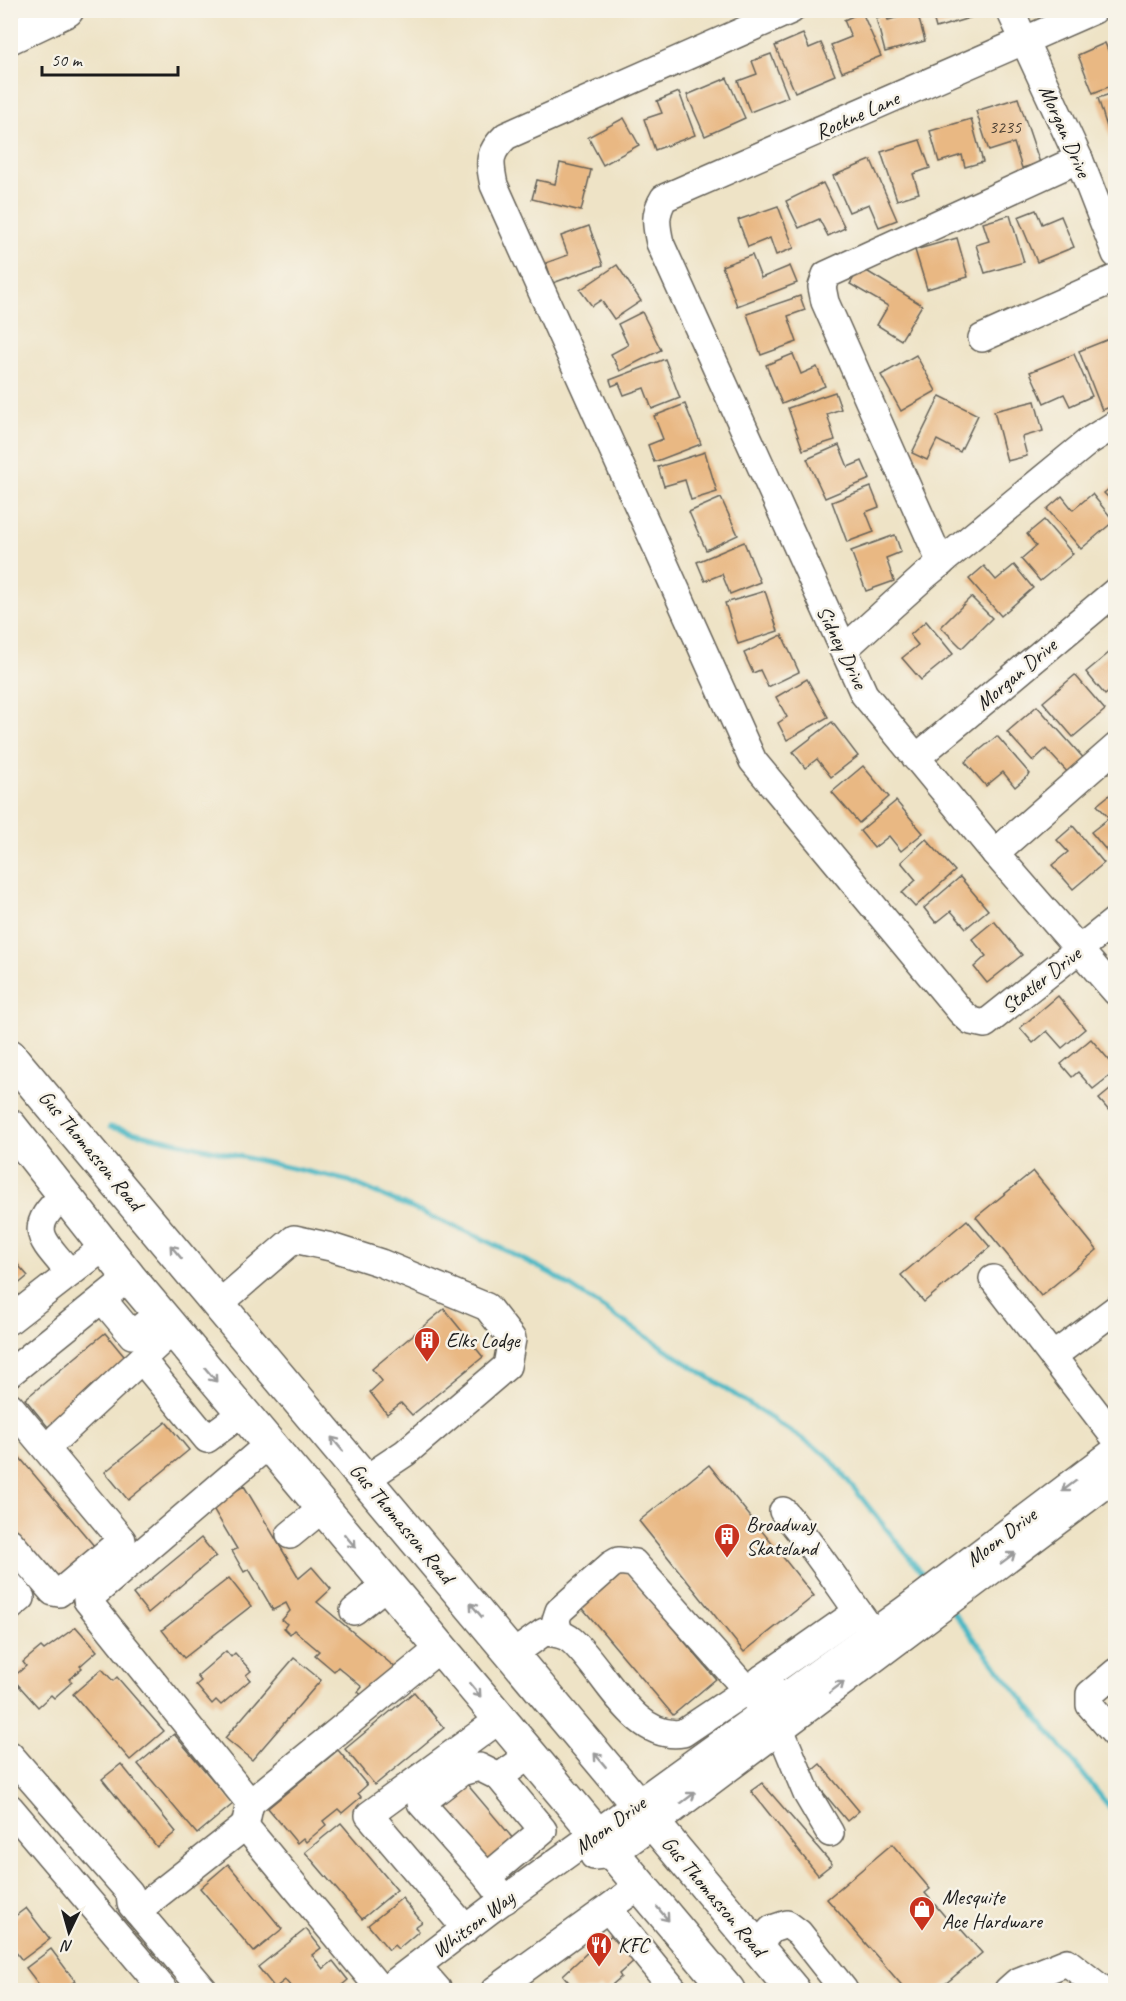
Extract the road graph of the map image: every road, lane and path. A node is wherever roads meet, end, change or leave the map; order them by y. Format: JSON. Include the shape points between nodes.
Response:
{"nodes":[{"id":1,"x":67,"y":10,"type":"edge"},
{"id":2,"x":791,"y":10,"type":"edge"},
{"id":3,"x":1010,"y":10,"type":"edge"},
{"id":4,"x":1094,"y":10,"type":"edge"},
{"id":5,"x":10,"y":37,"type":"edge"},
{"id":6,"x":1025,"y":42,"type":"junction"},
{"id":7,"x":1079,"y":159,"type":"junction"},
{"id":8,"x":660,"y":243,"type":"joint"},
{"id":9,"x":1116,"y":254,"type":"edge"},
{"id":10,"x":1116,"y":278,"type":"edge"},
{"id":11,"x":982,"y":338,"type":"dead end"},
{"id":12,"x":1116,"y":424,"type":"edge"},
{"id":13,"x":941,"y":563,"type":"junction"},
{"id":14,"x":1116,"y":591,"type":"edge"},
{"id":15,"x":843,"y":650,"type":"junction"},
{"id":16,"x":1116,"y":747,"type":"edge"},
{"id":17,"x":916,"y":758,"type":"junction"},
{"id":18,"x":995,"y":853,"type":"junction"},
{"id":19,"x":1116,"y":920,"type":"edge"},
{"id":20,"x":1080,"y":950,"type":"junction"},
{"id":21,"x":1116,"y":992,"type":"edge"},
{"id":22,"x":10,"y":1056,"type":"edge"},
{"id":23,"x":13,"y":1135,"type":"edge"},
{"id":24,"x":64,"y":1195,"type":"junction"},
{"id":25,"x":104,"y":1247,"type":"junction"},
{"id":26,"x":70,"y":1273,"type":"junction"},
{"id":27,"x":129,"y":1277,"type":"junction"},
{"id":28,"x":993,"y":1280,"type":"dead end"},
{"id":29,"x":102,"y":1299,"type":"junction"},
{"id":30,"x":216,"y":1300,"type":"junction"},
{"id":31,"x":1116,"y":1309,"type":"edge"},
{"id":32,"x":10,"y":1320,"type":"edge"},
{"id":33,"x":166,"y":1322,"type":"junction"},
{"id":34,"x":1053,"y":1356,"type":"junction"},
{"id":35,"x":142,"y":1359,"type":"junction"},
{"id":36,"x":10,"y":1373,"type":"edge"},
{"id":37,"x":10,"y":1406,"type":"edge"},
{"id":38,"x":242,"y":1413,"type":"junction"},
{"id":39,"x":58,"y":1437,"type":"dead end"},
{"id":40,"x":1116,"y":1439,"type":"edge"},
{"id":41,"x":268,"y":1444,"type":"junction"},
{"id":42,"x":1116,"y":1450,"type":"edge"},
{"id":43,"x":1116,"y":1477,"type":"edge"},
{"id":44,"x":366,"y":1479,"type":"junction"},
{"id":45,"x":323,"y":1508,"type":"junction"},
{"id":46,"x":783,"y":1511,"type":"dead end"},
{"id":47,"x":290,"y":1535,"type":"dead end"},
{"id":48,"x":10,"y":1542,"type":"edge"},
{"id":49,"x":10,"y":1585,"type":"edge"},
{"id":50,"x":387,"y":1585,"type":"junction"},
{"id":51,"x":955,"y":1585,"type":"junction"},
{"id":52,"x":10,"y":1607,"type":"edge"},
{"id":53,"x":354,"y":1611,"type":"dead end"},
{"id":54,"x":872,"y":1631,"type":"junction"},
{"id":55,"x":559,"y":1634,"type":"junction"},
{"id":56,"x":440,"y":1648,"type":"junction"},
{"id":57,"x":513,"y":1654,"type":"junction"},
{"id":58,"x":1116,"y":1672,"type":"edge"},
{"id":59,"x":755,"y":1684,"type":"junction"},
{"id":60,"x":781,"y":1714,"type":"junction"},
{"id":61,"x":500,"y":1719,"type":"junction"},
{"id":62,"x":1115,"y":1732,"type":"edge"},
{"id":63,"x":10,"y":1755,"type":"edge"},
{"id":64,"x":530,"y":1755,"type":"junction"},
{"id":65,"x":499,"y":1777,"type":"junction"},
{"id":66,"x":10,"y":1808,"type":"edge"},
{"id":67,"x":646,"y":1814,"type":"junction"},
{"id":68,"x":248,"y":1815,"type":"junction"},
{"id":69,"x":830,"y":1833,"type":"dead end"},
{"id":70,"x":604,"y":1844,"type":"junction"},
{"id":71,"x":562,"y":1859,"type":"joint"},
{"id":72,"x":487,"y":1877,"type":"junction"},
{"id":73,"x":639,"y":1886,"type":"junction"},
{"id":74,"x":505,"y":1900,"type":"junction"},
{"id":75,"x":608,"y":1909,"type":"junction"},
{"id":76,"x":137,"y":1911,"type":"junction"},
{"id":77,"x":466,"y":1929,"type":"junction"},
{"id":78,"x":756,"y":1946,"type":"junction"},
{"id":79,"x":821,"y":1960,"type":"junction"},
{"id":80,"x":417,"y":1966,"type":"junction"},
{"id":81,"x":790,"y":1989,"type":"edge"},
{"id":82,"x":164,"y":1990,"type":"edge"},
{"id":83,"x":204,"y":1990,"type":"edge"},
{"id":84,"x":381,"y":1990,"type":"edge"},
{"id":85,"x":385,"y":1990,"type":"edge"},
{"id":86,"x":438,"y":1990,"type":"edge"},
{"id":87,"x":495,"y":1990,"type":"edge"},
{"id":88,"x":674,"y":1990,"type":"edge"},
{"id":89,"x":728,"y":1990,"type":"edge"},
{"id":90,"x":844,"y":1990,"type":"edge"},
{"id":91,"x":1008,"y":1990,"type":"edge"},
{"id":92,"x":1103,"y":1990,"type":"edge"}],
"edges":[{"from":1,"to":5,"type":"main road"},
{"from":2,"to":20,"type":"street","name":"Statler Drive","via":[[507,136],[494,147],[490,165],[494,185],[753,760],[971,1021],[985,1024]]},
{"from":3,"to":6,"type":"street","name":"Morgan Drive"},
{"from":4,"to":6,"type":"street","name":"Rockne Lane"},
{"from":6,"to":7,"type":"street","name":"Morgan Drive"},
{"from":6,"to":8,"type":"street","name":"Rockne Lane","via":[[664,198],[656,217]]},
{"from":7,"to":9,"type":"street","name":"Morgan Drive"},
{"from":7,"to":13,"type":"street","via":[[826,275],[822,287],[825,302]]},
{"from":8,"to":15,"type":"street","name":"Sidney Drive"},
{"from":10,"to":11,"type":"street"},
{"from":12,"to":13,"type":"street","via":[[1089,441]]},
{"from":13,"to":15,"type":"street"},
{"from":14,"to":17,"type":"street","name":"Morgan Drive"},
{"from":15,"to":17,"type":"street","name":"Sidney Drive","via":[[864,694]]},
{"from":16,"to":18,"type":"street"},
{"from":17,"to":18,"type":"street","name":"Sidney Drive"},
{"from":18,"to":20,"type":"street","name":"Sidney Drive"},
{"from":19,"to":20,"type":"street","name":"Statler Drive"},
{"from":20,"to":21,"type":"street","name":"Sidney Drive"},
{"from":30,"to":22,"type":"main road","name":"Gus Thomasson Road","one_way":true},
{"from":23,"to":24,"type":"main road"},
{"from":24,"to":25,"type":"main road"},
{"from":24,"to":26,"type":"street","via":[[44,1212],[41,1222],[46,1244]]},
{"from":25,"to":26,"type":"street"},
{"from":25,"to":27,"type":"main road"},
{"from":26,"to":32,"type":"street"},
{"from":27,"to":29,"type":"street"},
{"from":27,"to":33,"type":"main road"},
{"from":28,"to":34,"type":"street"},
{"from":29,"to":33,"type":"street","via":[[132,1335]]},
{"from":29,"to":36,"type":"street"},
{"from":30,"to":33,"type":"main road"},
{"from":44,"to":30,"type":"main road","name":"Gus Thomasson Road","one_way":true},
{"from":30,"to":44,"type":"street","via":[[294,1239],[381,1263],[487,1307],[512,1339],[507,1366],[405,1453]]},
{"from":31,"to":34,"type":"street"},
{"from":33,"to":35,"type":"street"},
{"from":33,"to":38,"type":"main road","one_way":true},
{"from":34,"to":40,"type":"street"},
{"from":35,"to":38,"type":"street","via":[[207,1438]]},
{"from":35,"to":39,"type":"street"},
{"from":37,"to":48,"type":"street","via":[[122,1540],[59,1593],[53,1592]]},
{"from":38,"to":41,"type":"main road"},
{"from":41,"to":45,"type":"main road"},
{"from":41,"to":68,"type":"street","via":[[87,1599]]},
{"from":42,"to":51,"type":"street","name":"Moon Drive","one_way":true},
{"from":51,"to":43,"type":"street","name":"Moon Drive","one_way":true},
{"from":57,"to":44,"type":"main road","name":"Gus Thomasson Road","one_way":true},
{"from":45,"to":47,"type":"street"},
{"from":45,"to":50,"type":"main road","one_way":true},
{"from":46,"to":54,"type":"street","via":[[813,1545]]},
{"from":49,"to":52,"type":"street","via":[[21,1598]]},
{"from":50,"to":53,"type":"street"},
{"from":50,"to":56,"type":"main road"},
{"from":51,"to":54,"type":"street","name":"Moon Drive","via":[[912,1617]]},
{"from":54,"to":59,"type":"street"},
{"from":54,"to":60,"type":"street","name":"Moon Drive"},
{"from":55,"to":57,"type":"street","via":[[544,1632]]},
{"from":55,"to":59,"type":"street","via":[[570,1638],[639,1720],[658,1732],[683,1733]]},
{"from":55,"to":59,"type":"street","via":[[559,1611],[611,1565],[627,1560]]},
{"from":56,"to":61,"type":"main road","one_way":true},
{"from":56,"to":68,"type":"street"},
{"from":67,"to":57,"type":"main road","name":"Gus Thomasson Road","one_way":true},
{"from":58,"to":62,"type":"street","via":[[1090,1694],[1090,1705]]},
{"from":59,"to":60,"type":"street"},
{"from":60,"to":67,"type":"street","name":"Moon Drive"},
{"from":60,"to":69,"type":"street","via":[[807,1794]]},
{"from":61,"to":64,"type":"main road"},
{"from":61,"to":77,"type":"street","via":[[369,1815]]},
{"from":63,"to":76,"type":"street","via":[[130,1893],[131,1904]]},
{"from":64,"to":65,"type":"street"},
{"from":64,"to":70,"type":"main road"},
{"from":65,"to":72,"type":"street","via":[[543,1830]]},
{"from":65,"to":72,"type":"street","via":[[479,1767],[460,1772],[421,1803]]},
{"from":66,"to":82,"type":"street"},
{"from":67,"to":70,"type":"street","name":"Moon Drive"},
{"from":67,"to":78,"type":"main road","name":"Gus Thomasson Road"},
{"from":68,"to":76,"type":"street"},
{"from":68,"to":84,"type":"street"},
{"from":70,"to":71,"type":"street","name":"Moon Drive"},
{"from":70,"to":73,"type":"main road"},
{"from":71,"to":74,"type":"street","name":"Whitson Way"},
{"from":72,"to":74,"type":"street"},
{"from":73,"to":75,"type":"street"},
{"from":73,"to":89,"type":"main road","one_way":true},
{"from":74,"to":77,"type":"street","name":"Whitson Way"},
{"from":75,"to":87,"type":"street"},
{"from":75,"to":88,"type":"street"},
{"from":76,"to":83,"type":"street"},
{"from":77,"to":80,"type":"street","name":"Whitson Way"},
{"from":78,"to":79,"type":"street","via":[[772,1929],[787,1924]]},
{"from":78,"to":81,"type":"main road","name":"Gus Thomasson Road"},
{"from":79,"to":81,"type":"street"},
{"from":79,"to":90,"type":"street"},
{"from":80,"to":85,"type":"street","name":"Whitson Way"},
{"from":80,"to":86,"type":"street"},
{"from":91,"to":92,"type":"street","via":[[1017,1982],[1067,1962]]}]}
